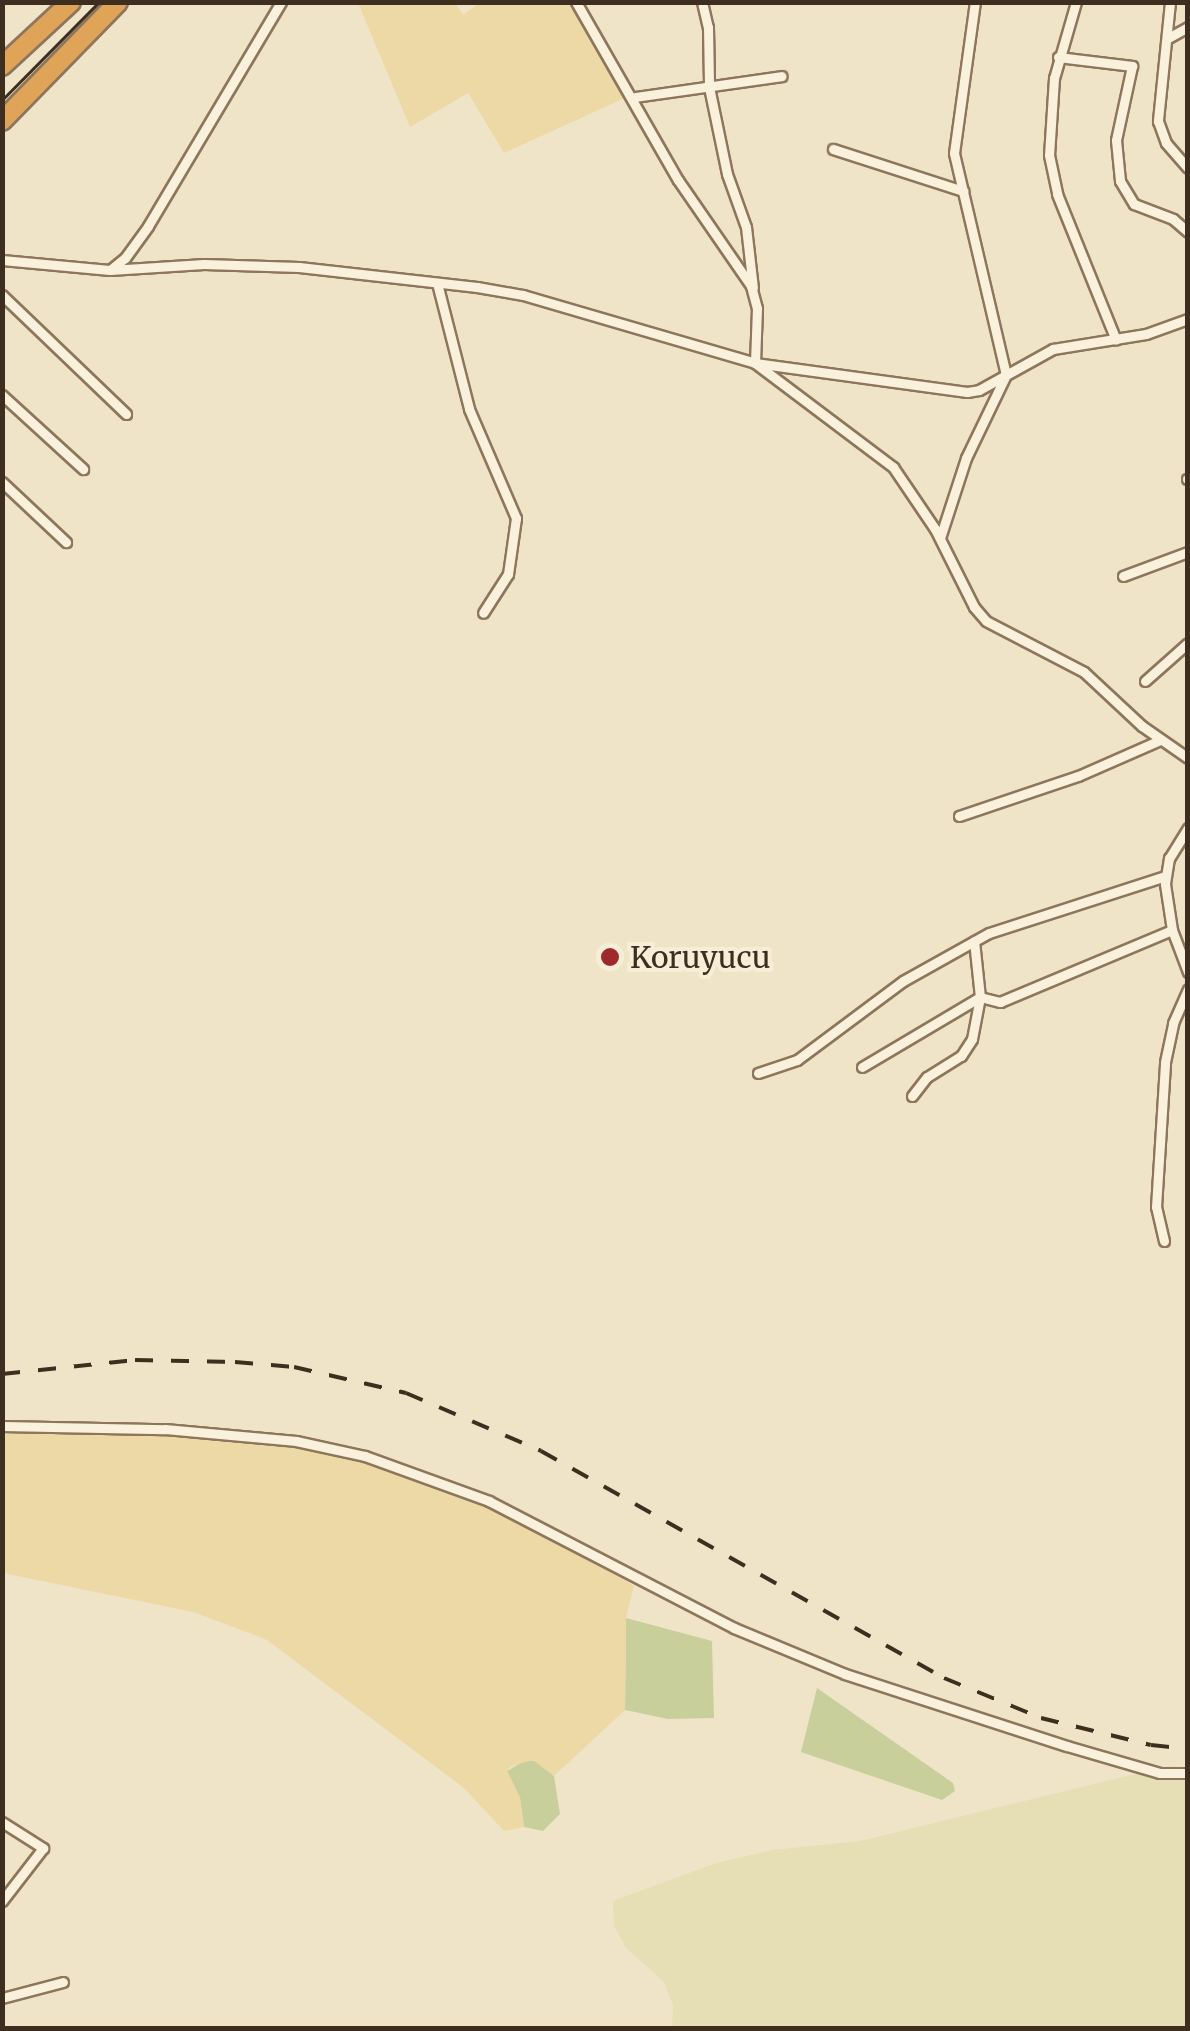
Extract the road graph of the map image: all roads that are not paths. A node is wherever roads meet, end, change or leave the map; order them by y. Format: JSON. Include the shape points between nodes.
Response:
{"nodes":[{"id":1,"x":71,"y":2,"type":"edge"},
{"id":2,"x":118,"y":2,"type":"edge"},
{"id":3,"x":281,"y":2,"type":"edge"},
{"id":4,"x":576,"y":2,"type":"edge"},
{"id":5,"x":702,"y":2,"type":"edge"},
{"id":6,"x":975,"y":2,"type":"edge"},
{"id":7,"x":1076,"y":2,"type":"edge"},
{"id":8,"x":1170,"y":2,"type":"edge"},
{"id":9,"x":1188,"y":26,"type":"edge"},
{"id":10,"x":1168,"y":38,"type":"junction"},
{"id":11,"x":1058,"y":57,"type":"junction"},
{"id":12,"x":2,"y":66,"type":"edge"},
{"id":13,"x":782,"y":76,"type":"dead end"},
{"id":14,"x":709,"y":87,"type":"junction"},
{"id":15,"x":634,"y":98,"type":"junction"},
{"id":16,"x":2,"y":121,"type":"edge"},
{"id":17,"x":833,"y":149,"type":"dead end"},
{"id":18,"x":1188,"y":168,"type":"edge"},
{"id":19,"x":963,"y":190,"type":"junction"},
{"id":20,"x":1188,"y":232,"type":"edge"},
{"id":21,"x":2,"y":260,"type":"edge"},
{"id":22,"x":110,"y":270,"type":"junction"},
{"id":23,"x":436,"y":283,"type":"junction"},
{"id":24,"x":753,"y":293,"type":"junction"},
{"id":25,"x":2,"y":295,"type":"edge"},
{"id":26,"x":1188,"y":320,"type":"edge"},
{"id":27,"x":1116,"y":340,"type":"junction"},
{"id":28,"x":755,"y":363,"type":"junction"},
{"id":29,"x":1006,"y":375,"type":"junction"},
{"id":30,"x":2,"y":395,"type":"edge"},
{"id":31,"x":126,"y":414,"type":"dead end"},
{"id":32,"x":84,"y":468,"type":"dead end"},
{"id":33,"x":2,"y":482,"type":"edge"},
{"id":34,"x":940,"y":538,"type":"junction"},
{"id":35,"x":66,"y":542,"type":"dead end"},
{"id":36,"x":1188,"y":552,"type":"edge"},
{"id":37,"x":1123,"y":576,"type":"dead end"},
{"id":38,"x":483,"y":613,"type":"dead end"},
{"id":39,"x":1188,"y":643,"type":"edge"},
{"id":40,"x":1144,"y":681,"type":"dead end"},
{"id":41,"x":1160,"y":740,"type":"junction"},
{"id":42,"x":1188,"y":758,"type":"edge"},
{"id":43,"x":958,"y":816,"type":"dead end"},
{"id":44,"x":1188,"y":828,"type":"edge"},
{"id":45,"x":1166,"y":876,"type":"junction"},
{"id":46,"x":1172,"y":930,"type":"junction"},
{"id":47,"x":974,"y":941,"type":"junction"},
{"id":48,"x":1188,"y":972,"type":"edge"},
{"id":49,"x":1188,"y":989,"type":"edge"},
{"id":50,"x":980,"y":997,"type":"junction"},
{"id":51,"x":862,"y":1067,"type":"dead end"},
{"id":52,"x":758,"y":1073,"type":"dead end"},
{"id":53,"x":912,"y":1096,"type":"dead end"},
{"id":54,"x":1164,"y":1241,"type":"dead end"},
{"id":55,"x":2,"y":1426,"type":"edge"},
{"id":56,"x":1188,"y":1773,"type":"edge"},
{"id":57,"x":2,"y":1822,"type":"edge"},
{"id":58,"x":14,"y":1881,"type":"junction"},
{"id":59,"x":2,"y":1882,"type":"edge"},
{"id":60,"x":2,"y":1901,"type":"edge"},
{"id":61,"x":62,"y":1982,"type":"dead end"},
{"id":62,"x":2,"y":1998,"type":"edge"}],
"edges":[{"from":1,"to":12,"type":"highway"},
{"from":2,"to":16,"type":"highway"},
{"from":3,"to":22,"type":"street","via":[[148,226]]},
{"from":4,"to":15,"type":"street"},
{"from":5,"to":14,"type":"street"},
{"from":6,"to":19,"type":"street","via":[[954,144]]},
{"from":7,"to":11,"type":"street"},
{"from":8,"to":10,"type":"street"},
{"from":9,"to":10,"type":"street"},
{"from":10,"to":18,"type":"street","via":[[1158,121],[1166,143]]},
{"from":11,"to":20,"type":"street","via":[[1132,66],[1116,140],[1120,181],[1134,204]]},
{"from":11,"to":27,"type":"street","via":[[1049,113],[1051,167]]},
{"from":13,"to":14,"type":"street"},
{"from":14,"to":15,"type":"street"},
{"from":14,"to":24,"type":"street","via":[[746,227]]},
{"from":15,"to":24,"type":"street","via":[[678,180]]},
{"from":17,"to":19,"type":"street"},
{"from":19,"to":29,"type":"street"},
{"from":21,"to":22,"type":"street"},
{"from":22,"to":23,"type":"street","via":[[240,264]]},
{"from":23,"to":28,"type":"street","via":[[523,295]]},
{"from":23,"to":38,"type":"street","via":[[469,409],[516,518],[508,574]]},
{"from":24,"to":28,"type":"street"},
{"from":25,"to":31,"type":"street"},
{"from":26,"to":27,"type":"street"},
{"from":27,"to":29,"type":"street","via":[[1053,349]]},
{"from":28,"to":29,"type":"street","via":[[967,392]]},
{"from":28,"to":34,"type":"street","via":[[893,467]]},
{"from":29,"to":34,"type":"street","via":[[966,458]]},
{"from":30,"to":32,"type":"street"},
{"from":33,"to":35,"type":"street"},
{"from":34,"to":41,"type":"street","via":[[986,621],[1084,672]]},
{"from":36,"to":37,"type":"street"},
{"from":39,"to":40,"type":"street"},
{"from":41,"to":42,"type":"street"},
{"from":41,"to":43,"type":"street"},
{"from":44,"to":45,"type":"street"},
{"from":45,"to":46,"type":"street"},
{"from":45,"to":47,"type":"street"},
{"from":46,"to":48,"type":"street"},
{"from":46,"to":50,"type":"street","via":[[1000,1002]]},
{"from":47,"to":50,"type":"street"},
{"from":47,"to":52,"type":"street","via":[[903,982],[806,1055]]},
{"from":49,"to":54,"type":"street","via":[[1165,1062],[1156,1207]]},
{"from":50,"to":51,"type":"street"},
{"from":50,"to":53,"type":"street","via":[[969,1046]]},
{"from":55,"to":56,"type":"street","via":[[200,1432],[365,1456],[488,1501],[820,1665],[1067,1746],[1160,1773]]},
{"from":57,"to":58,"type":"street","via":[[43,1848]]},
{"from":58,"to":59,"type":"street"},
{"from":58,"to":60,"type":"street"},
{"from":61,"to":62,"type":"street"}]}
